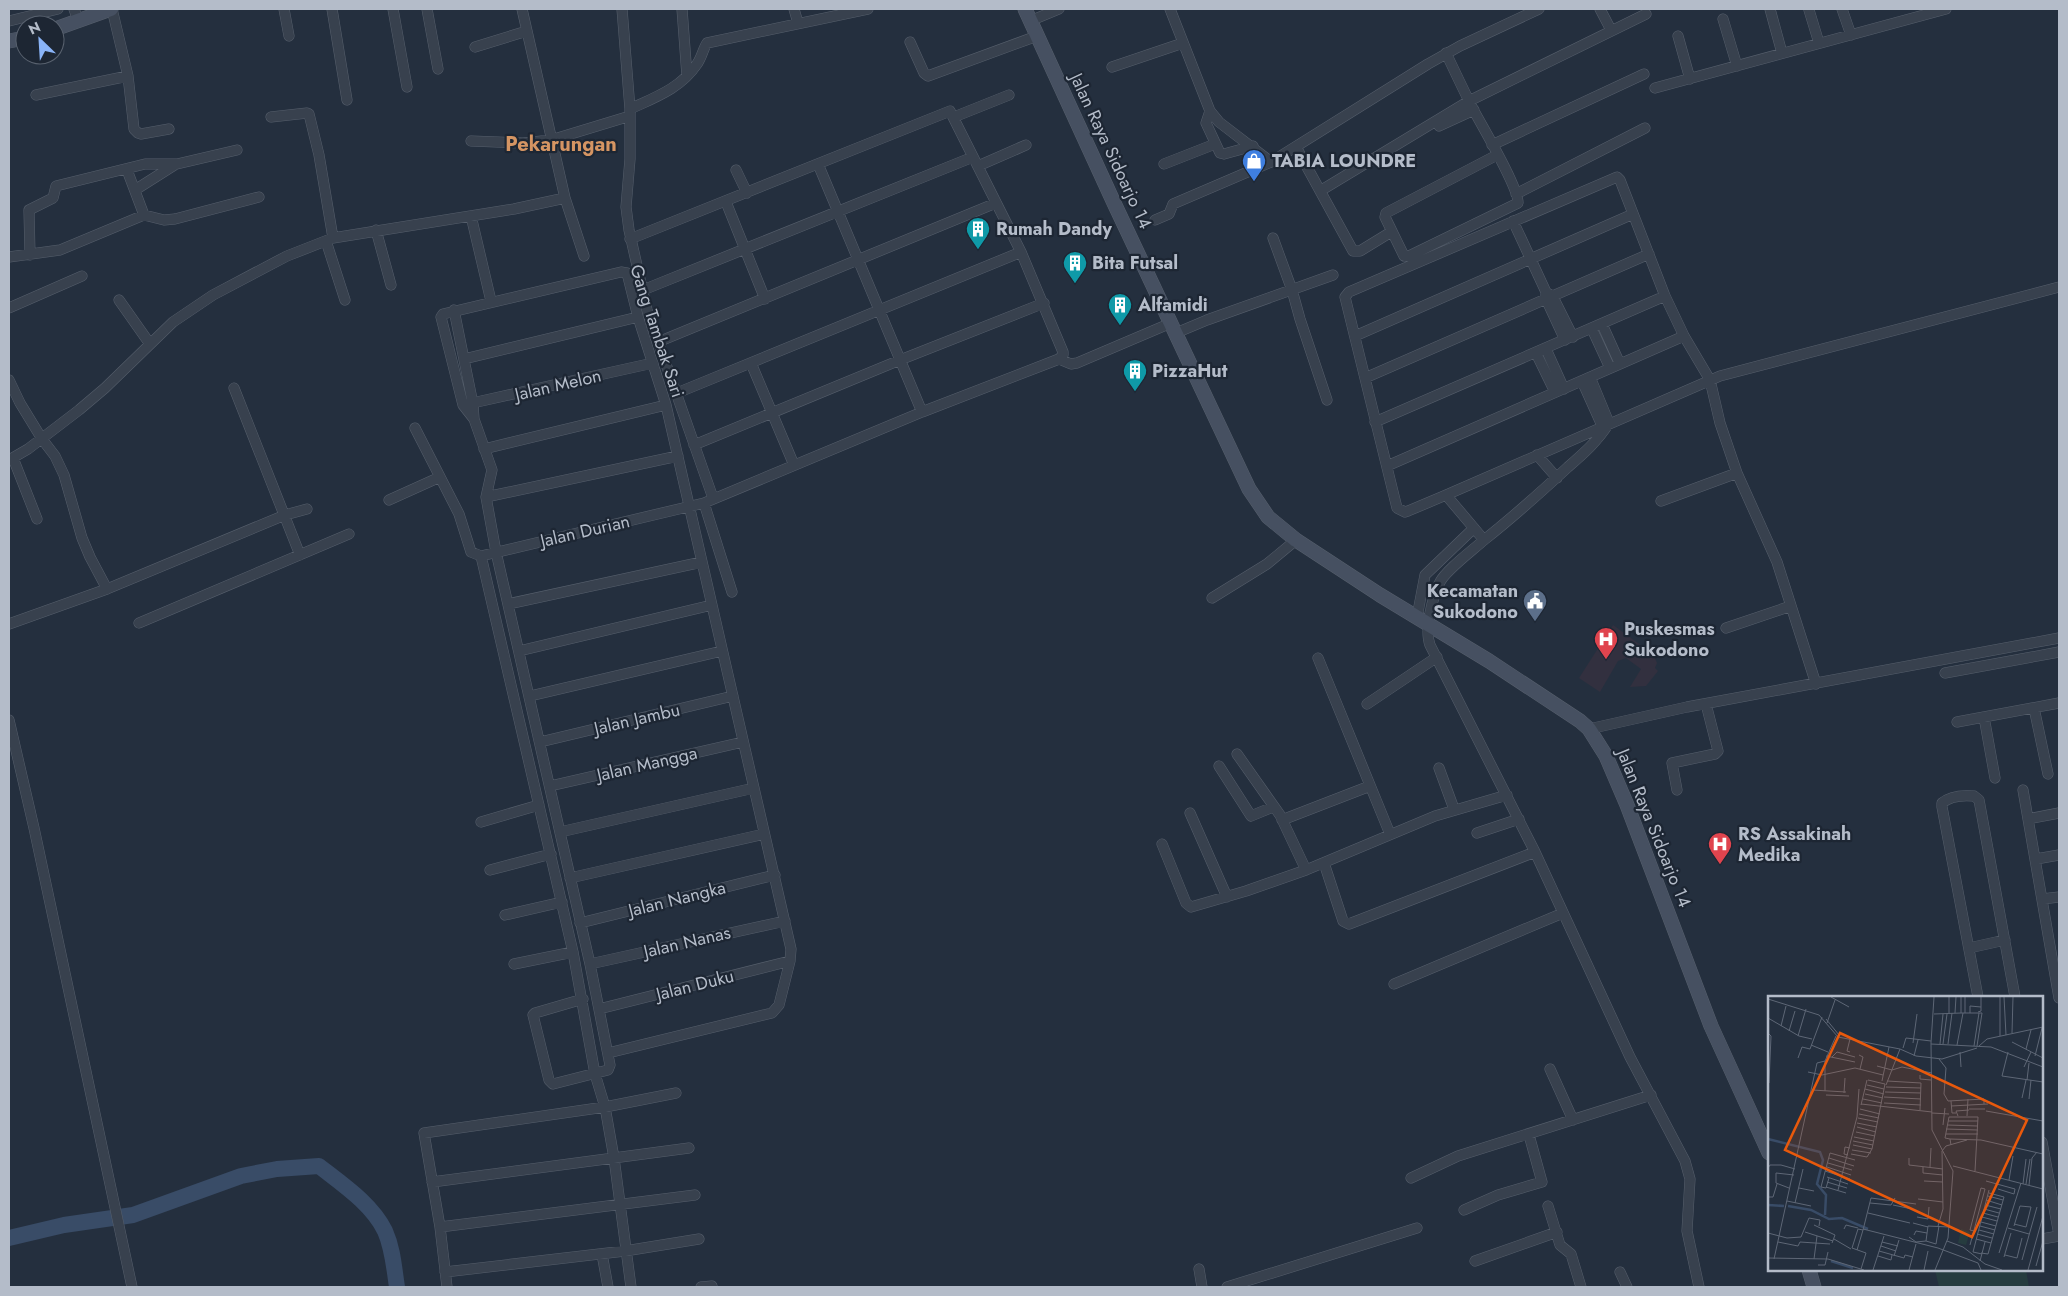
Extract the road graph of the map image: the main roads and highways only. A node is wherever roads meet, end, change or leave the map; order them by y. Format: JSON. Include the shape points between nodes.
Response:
{"nodes":[{"id":1,"x":100,"y":10,"type":"edge"},
{"id":2,"x":76,"y":15,"type":"edge"},
{"id":3,"x":1028,"y":15,"type":"edge"},
{"id":4,"x":65,"y":22,"type":"edge"},
{"id":5,"x":1768,"y":1152,"type":"edge"},
{"id":6,"x":1809,"y":1271,"type":"edge"},
{"id":7,"x":1814,"y":1287,"type":"edge"}],
"edges":[{"from":1,"to":2,"type":"main road"},
{"from":2,"to":4,"type":"main road"},
{"from":3,"to":5,"type":"main road","name":"Jalan Raya Sidoarjo 14","via":[[1249,489],[1268,517],[1296,540],[1566,711],[1589,729],[1599,743],[1614,772],[1705,1010]]},
{"from":6,"to":7,"type":"main road"}]}
